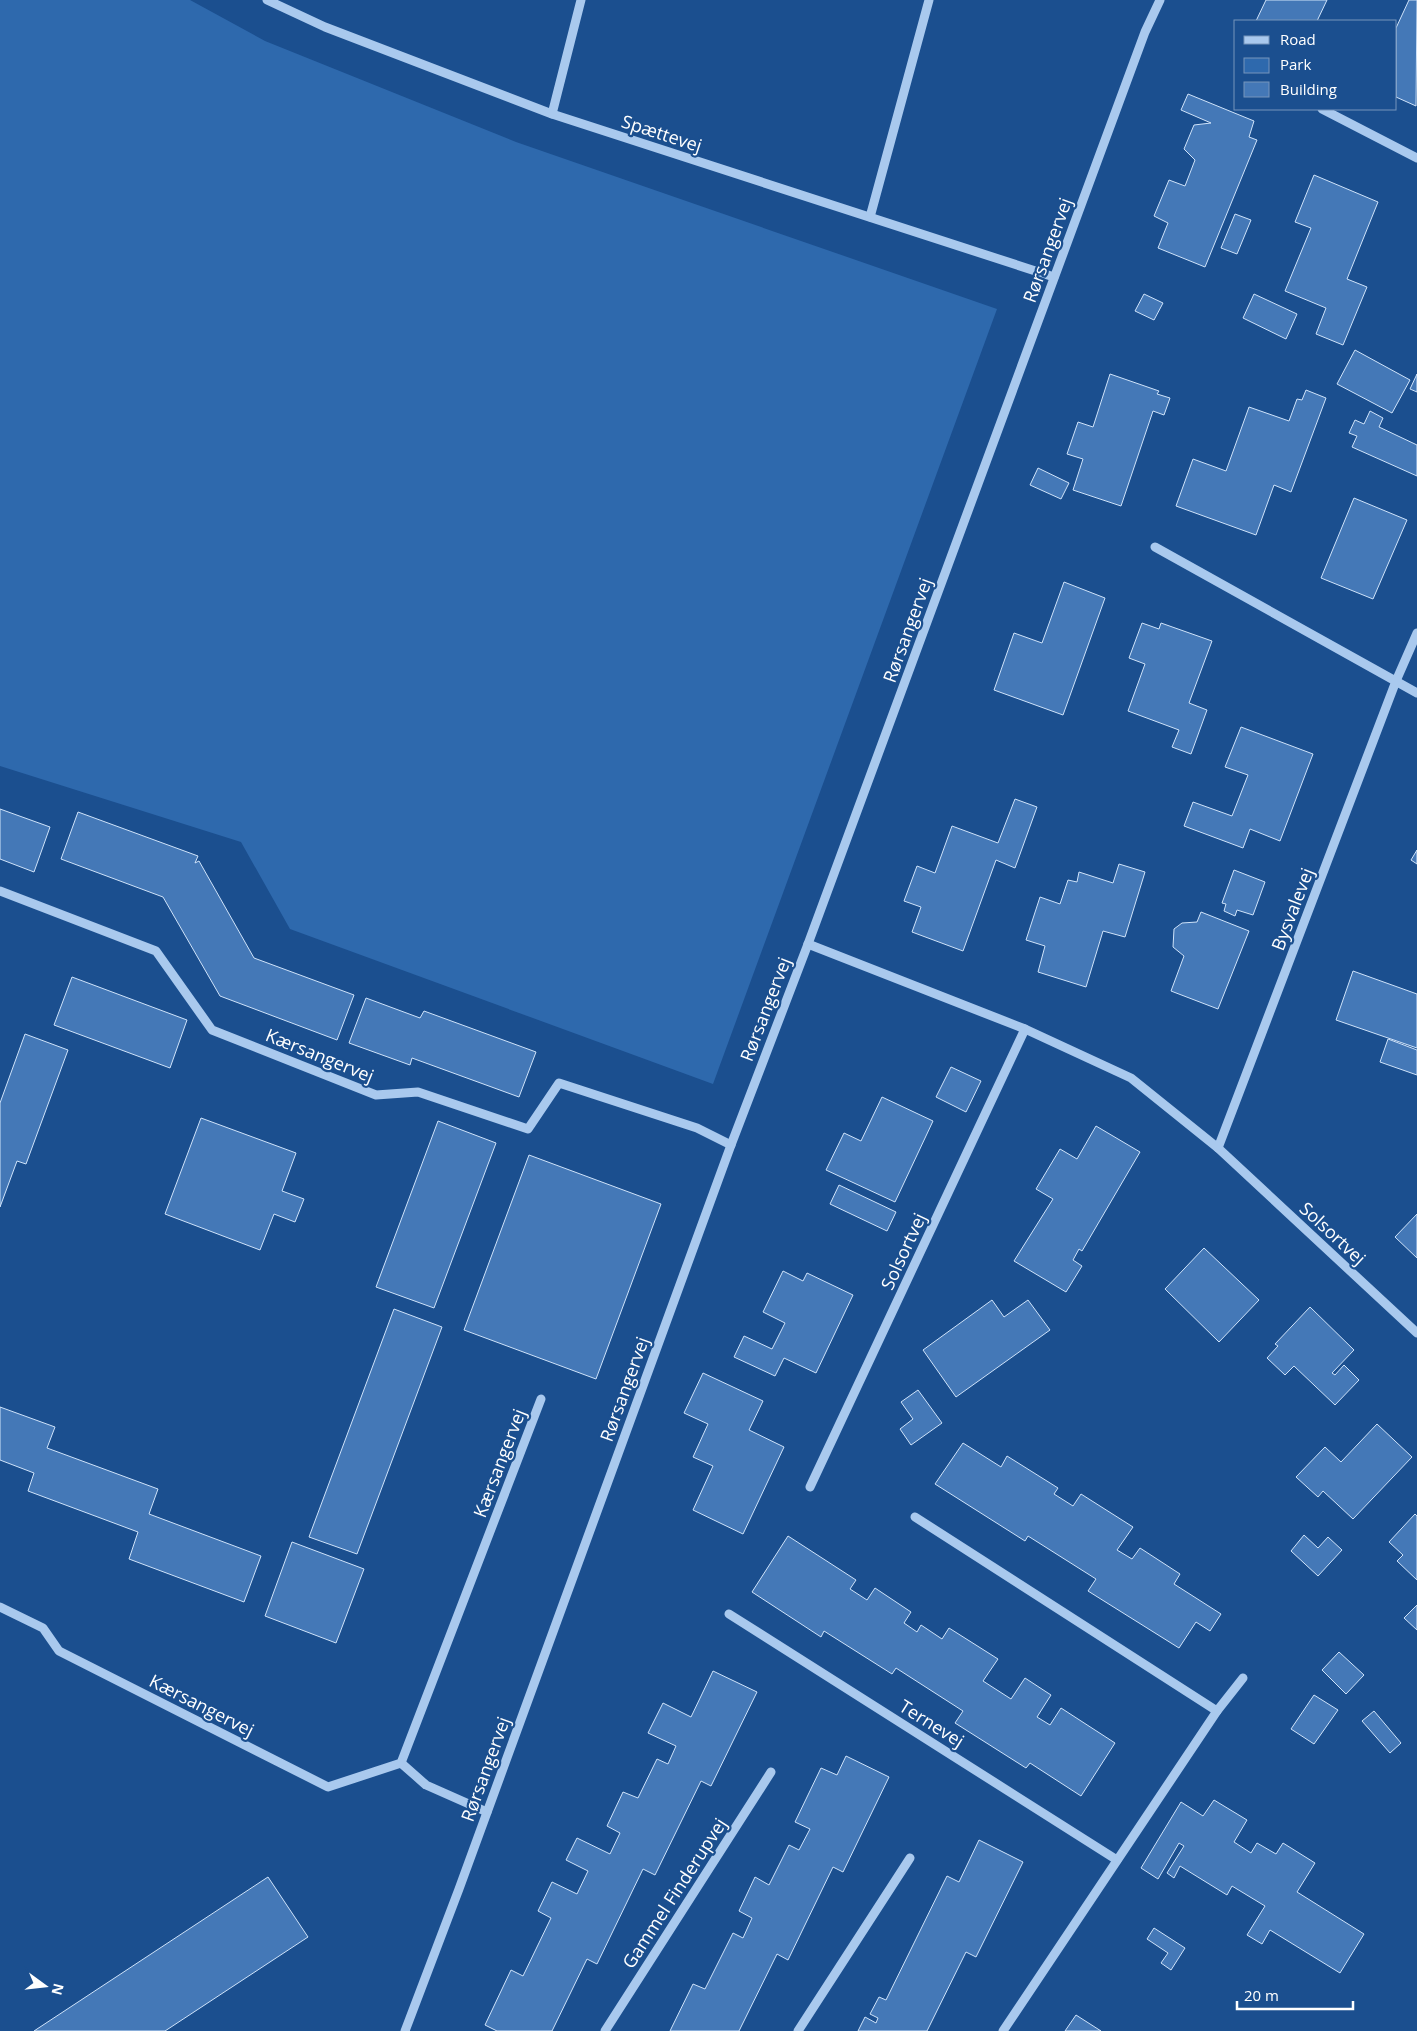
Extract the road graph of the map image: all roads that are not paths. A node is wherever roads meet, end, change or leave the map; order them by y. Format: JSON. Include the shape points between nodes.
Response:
{"nodes":[{"id":1,"x":266,"y":0,"type":"edge"},
{"id":2,"x":581,"y":0,"type":"edge"},
{"id":3,"x":928,"y":0,"type":"edge"},
{"id":4,"x":1160,"y":0,"type":"edge"},
{"id":5,"x":1324,"y":110,"type":"edge"},
{"id":6,"x":552,"y":114,"type":"junction"},
{"id":7,"x":1417,"y":158,"type":"edge"},
{"id":8,"x":870,"y":217,"type":"junction"},
{"id":9,"x":1054,"y":277,"type":"junction"},
{"id":10,"x":1154,"y":547,"type":"dead end"},
{"id":11,"x":1417,"y":633,"type":"edge"},
{"id":12,"x":1396,"y":681,"type":"junction"},
{"id":13,"x":1417,"y":693,"type":"edge"},
{"id":14,"x":0,"y":891,"type":"edge"},
{"id":15,"x":808,"y":944,"type":"junction"},
{"id":16,"x":1025,"y":1029,"type":"junction"},
{"id":17,"x":730,"y":1144,"type":"junction"},
{"id":18,"x":1218,"y":1148,"type":"junction"},
{"id":19,"x":1417,"y":1334,"type":"edge"},
{"id":20,"x":541,"y":1399,"type":"dead end"},
{"id":21,"x":810,"y":1487,"type":"dead end"},
{"id":22,"x":915,"y":1517,"type":"dead end"},
{"id":23,"x":0,"y":1607,"type":"edge"},
{"id":24,"x":729,"y":1614,"type":"dead end"},
{"id":25,"x":1242,"y":1678,"type":"dead end"},
{"id":26,"x":1217,"y":1711,"type":"junction"},
{"id":27,"x":401,"y":1763,"type":"junction"},
{"id":28,"x":771,"y":1772,"type":"dead end"},
{"id":29,"x":487,"y":1812,"type":"junction"},
{"id":30,"x":910,"y":1858,"type":"dead end"},
{"id":31,"x":1117,"y":1860,"type":"junction"},
{"id":32,"x":405,"y":2031,"type":"edge"},
{"id":33,"x":605,"y":2031,"type":"edge"},
{"id":34,"x":798,"y":2031,"type":"edge"},
{"id":35,"x":1003,"y":2031,"type":"edge"}],
"edges":[{"from":1,"to":6,"type":"street","name":"Spættevej","via":[[325,27]]},
{"from":2,"to":6,"type":"street"},
{"from":3,"to":8,"type":"street"},
{"from":4,"to":9,"type":"street","name":"Rørsangervej","via":[[1145,32]]},
{"from":5,"to":7,"type":"street"},
{"from":6,"to":8,"type":"street","name":"Spættevej"},
{"from":8,"to":9,"type":"street","name":"Spættevej"},
{"from":9,"to":15,"type":"street","name":"Rørsangervej"},
{"from":10,"to":12,"type":"street"},
{"from":11,"to":12,"type":"street","name":"Bysvalevej"},
{"from":12,"to":13,"type":"street"},
{"from":12,"to":18,"type":"street","name":"Bysvalevej"},
{"from":14,"to":17,"type":"street","name":"Kærsangervej","via":[[156,951],[212,1030],[376,1095],[418,1092],[528,1129],[559,1083],[697,1128]]},
{"from":15,"to":16,"type":"street","name":"Solsortvej"},
{"from":15,"to":17,"type":"street","name":"Rørsangervej"},
{"from":16,"to":18,"type":"street","name":"Solsortvej","via":[[1131,1078]]},
{"from":16,"to":21,"type":"street","name":"Solsortvej"},
{"from":17,"to":29,"type":"street","name":"Rørsangervej"},
{"from":18,"to":19,"type":"street","name":"Solsortvej"},
{"from":20,"to":27,"type":"street","name":"Kærsangervej"},
{"from":22,"to":26,"type":"street"},
{"from":23,"to":27,"type":"street","name":"Kærsangervej","via":[[42,1628],[59,1651],[328,1787]]},
{"from":24,"to":31,"type":"street","name":"Ternevej"},
{"from":25,"to":26,"type":"street"},
{"from":26,"to":31,"type":"street"},
{"from":27,"to":29,"type":"street","via":[[426,1785]]},
{"from":28,"to":33,"type":"street","name":"Gammel Finderupvej"},
{"from":29,"to":32,"type":"street","name":"Rørsangervej"},
{"from":30,"to":34,"type":"street"},
{"from":31,"to":35,"type":"street"}]}
